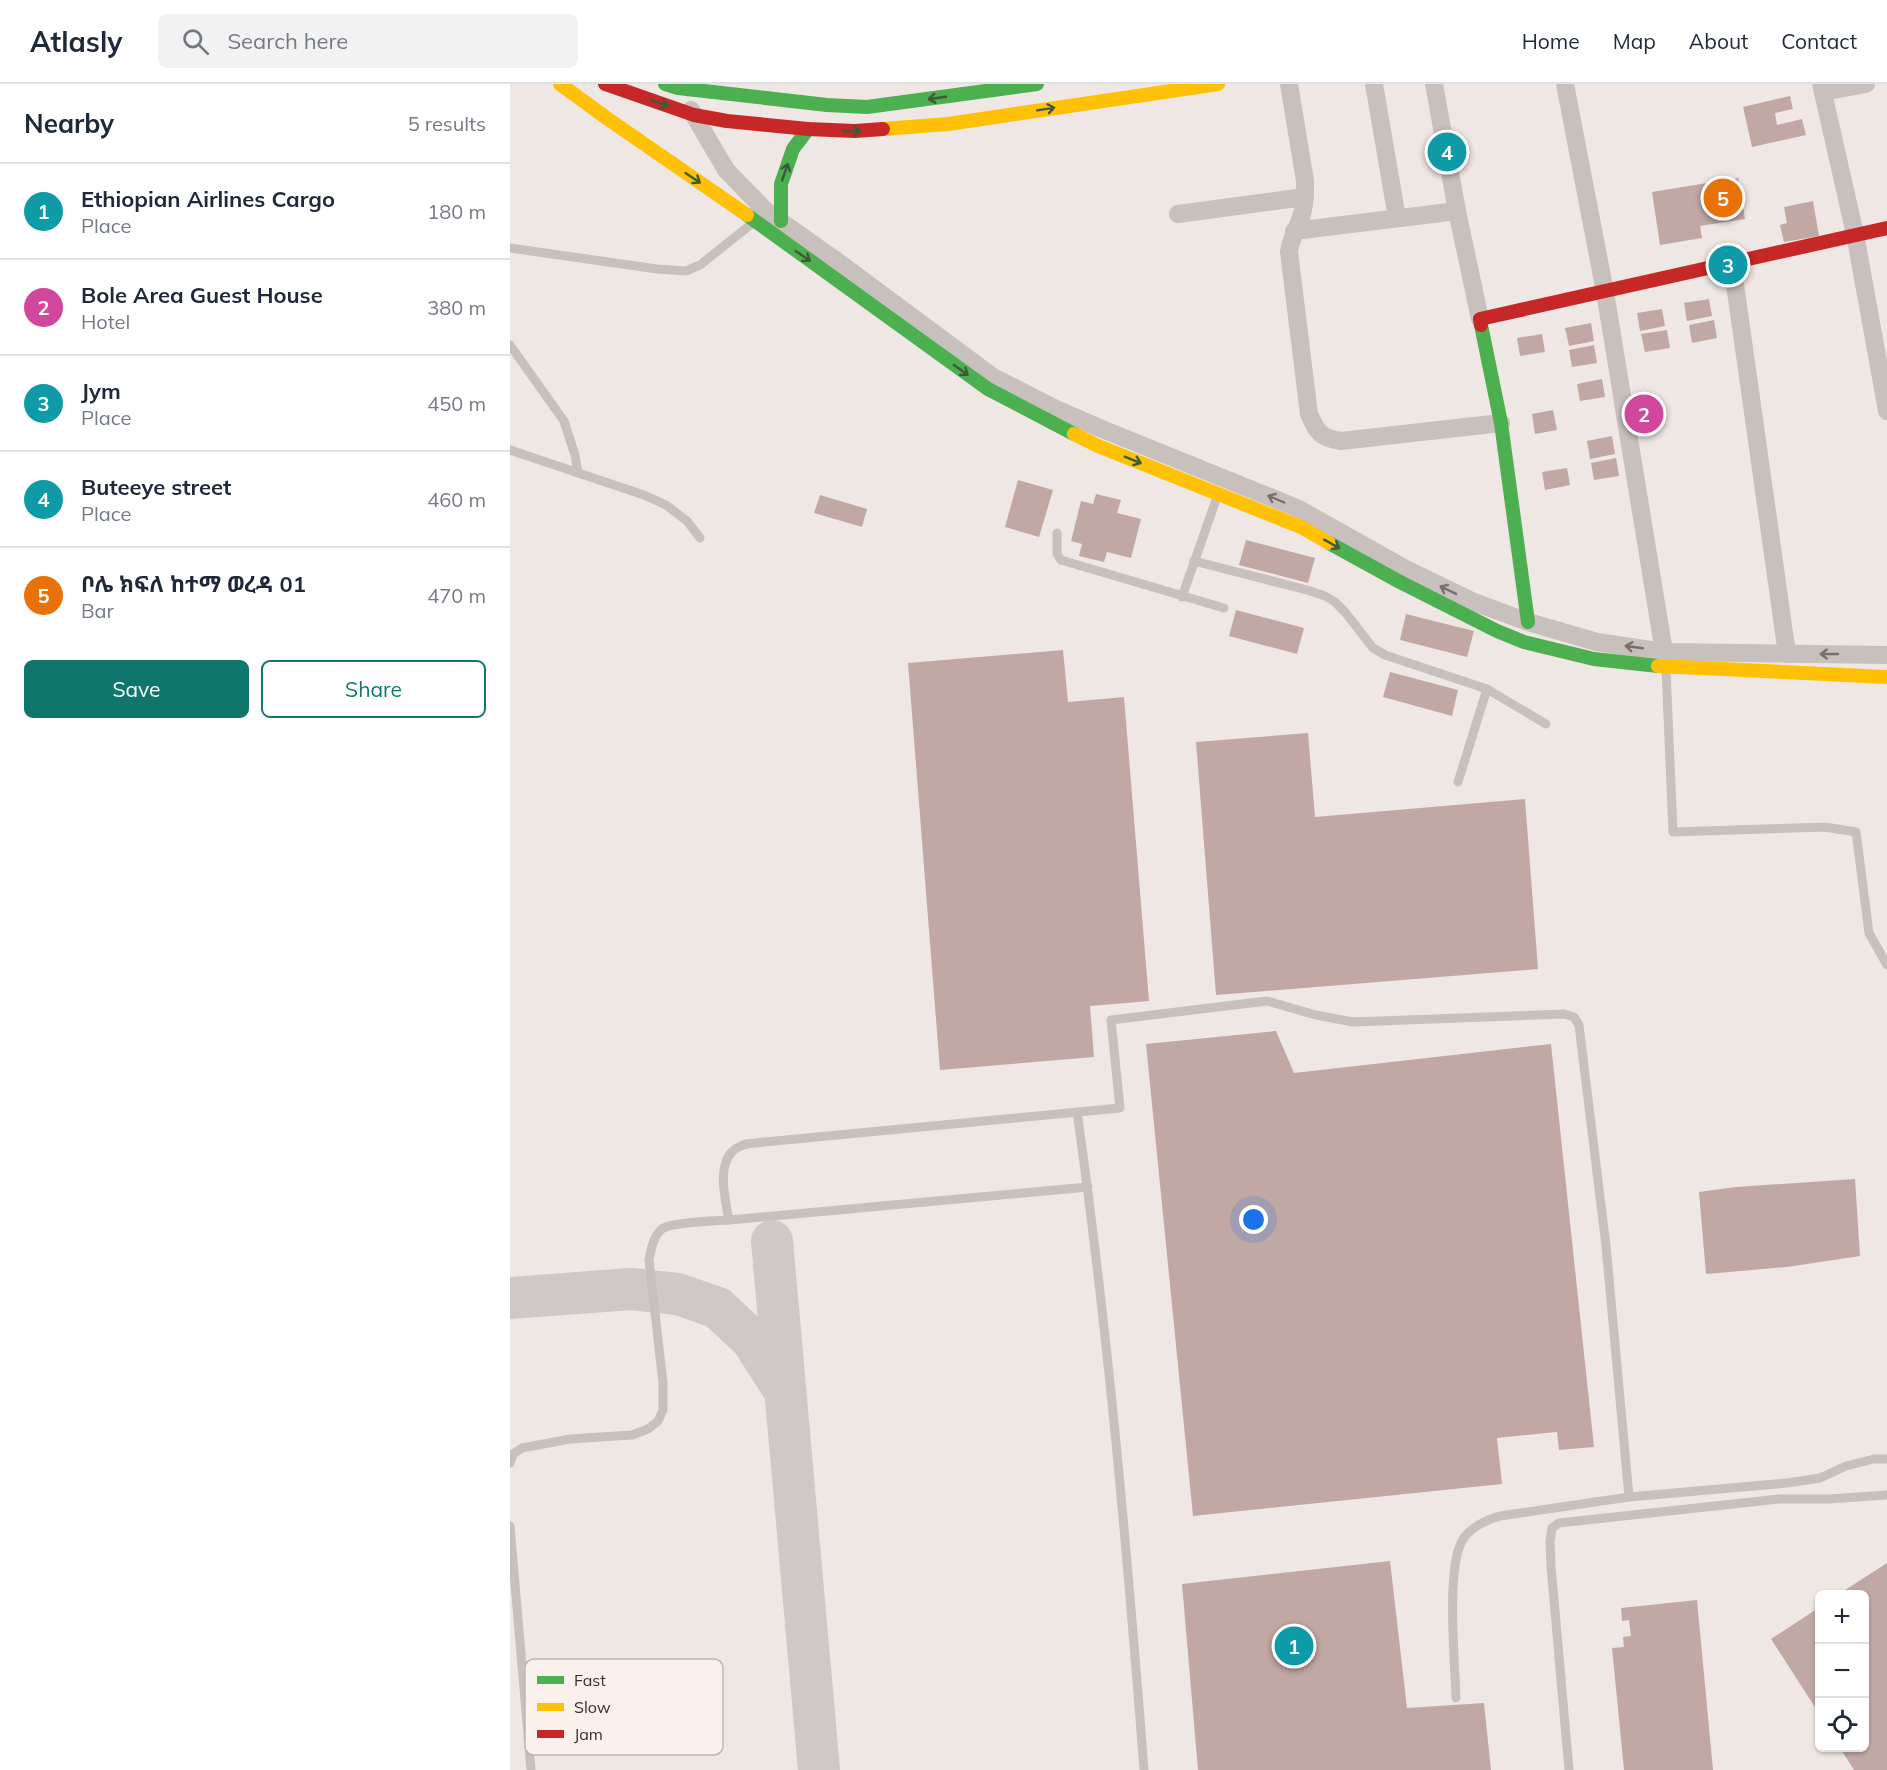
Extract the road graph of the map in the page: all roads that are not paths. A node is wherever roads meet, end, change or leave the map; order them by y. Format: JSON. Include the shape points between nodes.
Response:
{"nodes":[{"id":1,"x":560,"y":84,"type":"edge"},
{"id":2,"x":605,"y":84,"type":"edge"},
{"id":3,"x":1036,"y":84,"type":"edge"},
{"id":4,"x":1218,"y":84,"type":"edge"},
{"id":5,"x":1289,"y":84,"type":"edge"},
{"id":6,"x":1374,"y":84,"type":"edge"},
{"id":7,"x":1434,"y":84,"type":"edge"},
{"id":8,"x":1565,"y":84,"type":"edge"},
{"id":9,"x":1866,"y":84,"type":"edge"},
{"id":10,"x":672,"y":86,"type":"edge"},
{"id":11,"x":992,"y":87,"type":"edge"},
{"id":12,"x":1822,"y":88,"type":"edge"},
{"id":13,"x":694,"y":115,"type":"junction"},
{"id":14,"x":808,"y":129,"type":"junction"},
{"id":15,"x":1305,"y":197,"type":"junction"},
{"id":16,"x":1457,"y":211,"type":"junction"},
{"id":17,"x":1178,"y":214,"type":"dead end"},
{"id":18,"x":1397,"y":218,"type":"junction"},
{"id":19,"x":756,"y":221,"type":"junction"},
{"id":20,"x":781,"y":221,"type":"junction"},
{"id":21,"x":1887,"y":228,"type":"edge"},
{"id":22,"x":1294,"y":231,"type":"junction"},
{"id":23,"x":1855,"y":234,"type":"junction"},
{"id":24,"x":510,"y":248,"type":"edge"},
{"id":25,"x":1732,"y":263,"type":"junction"},
{"id":26,"x":1605,"y":292,"type":"junction"},
{"id":27,"x":1480,"y":319,"type":"junction"},
{"id":28,"x":510,"y":345,"type":"edge"},
{"id":29,"x":1887,"y":411,"type":"edge"},
{"id":30,"x":1501,"y":423,"type":"junction"},
{"id":31,"x":510,"y":450,"type":"edge"},
{"id":32,"x":578,"y":473,"type":"junction"},
{"id":33,"x":1218,"y":494,"type":"junction"},
{"id":34,"x":1057,"y":533,"type":"dead end"},
{"id":35,"x":700,"y":538,"type":"dead end"},
{"id":36,"x":1194,"y":561,"type":"junction"},
{"id":37,"x":1182,"y":597,"type":"junction"},
{"id":38,"x":1224,"y":608,"type":"dead end"},
{"id":39,"x":1528,"y":622,"type":"junction"},
{"id":40,"x":1787,"y":654,"type":"junction"},
{"id":41,"x":1887,"y":655,"type":"edge"},
{"id":42,"x":1665,"y":659,"type":"junction"},
{"id":43,"x":1887,"y":677,"type":"edge"},
{"id":44,"x":1487,"y":688,"type":"junction"},
{"id":45,"x":1546,"y":724,"type":"dead end"},
{"id":46,"x":1458,"y":782,"type":"dead end"},
{"id":47,"x":1887,"y":964,"type":"edge"},
{"id":48,"x":1077,"y":1112,"type":"junction"},
{"id":49,"x":1088,"y":1187,"type":"junction"},
{"id":50,"x":729,"y":1220,"type":"junction"},
{"id":51,"x":1887,"y":1459,"type":"edge"},
{"id":52,"x":510,"y":1464,"type":"edge"},
{"id":53,"x":1887,"y":1495,"type":"edge"},
{"id":54,"x":1629,"y":1497,"type":"junction"},
{"id":55,"x":510,"y":1526,"type":"edge"},
{"id":56,"x":1456,"y":1698,"type":"dead end"},
{"id":57,"x":525,"y":1700,"type":"edge"},
{"id":58,"x":530,"y":1755,"type":"edge"},
{"id":59,"x":531,"y":1770,"type":"edge"},
{"id":60,"x":1144,"y":1770,"type":"edge"},
{"id":61,"x":1569,"y":1770,"type":"edge"}],
"edges":[{"from":1,"to":19,"type":"street","one_way":true},
{"from":2,"to":13,"type":"street","one_way":true},
{"from":3,"to":11,"type":"street"},
{"from":14,"to":4,"type":"street","one_way":true,"via":[[855,131],[948,124]]},
{"from":5,"to":15,"type":"street"},
{"from":6,"to":18,"type":"street"},
{"from":7,"to":16,"type":"street"},
{"from":8,"to":26,"type":"street"},
{"from":9,"to":12,"type":"street"},
{"from":11,"to":10,"type":"street","one_way":true,"via":[[867,107]]},
{"from":10,"to":13,"type":"street"},
{"from":12,"to":23,"type":"street"},
{"from":13,"to":14,"type":"street"},
{"from":13,"to":20,"type":"street","via":[[726,170]]},
{"from":20,"to":14,"type":"street","one_way":true,"via":[[781,184],[793,149]]},
{"from":15,"to":17,"type":"street"},
{"from":15,"to":22,"type":"street"},
{"from":16,"to":18,"type":"street"},
{"from":16,"to":27,"type":"street"},
{"from":18,"to":22,"type":"street"},
{"from":19,"to":24,"type":"lane","via":[[700,265],[686,270]]},
{"from":19,"to":33,"type":"street","one_way":true,"via":[[988,389],[1098,446]]},
{"from":39,"to":20,"type":"street","one_way":true,"via":[[1416,574],[1297,508],[1102,429],[993,377]]},
{"from":21,"to":23,"type":"street"},
{"from":22,"to":30,"type":"street","via":[[1289,252],[1306,391],[1309,414],[1320,435],[1341,441]]},
{"from":23,"to":25,"type":"street"},
{"from":23,"to":29,"type":"street"},
{"from":25,"to":26,"type":"street"},
{"from":25,"to":40,"type":"street"},
{"from":26,"to":27,"type":"street"},
{"from":26,"to":42,"type":"street"},
{"from":27,"to":30,"type":"street"},
{"from":28,"to":32,"type":"lane","via":[[564,421]]},
{"from":30,"to":39,"type":"street"},
{"from":31,"to":32,"type":"lane"},
{"from":32,"to":35,"type":"lane","via":[[666,505],[687,521]]},
{"from":33,"to":36,"type":"lane"},
{"from":33,"to":42,"type":"street","one_way":true,"via":[[1300,527],[1400,582],[1524,642],[1594,659]]},
{"from":34,"to":37,"type":"lane","via":[[1057,554],[1061,560]]},
{"from":36,"to":37,"type":"lane"},
{"from":36,"to":44,"type":"lane","via":[[1325,596],[1345,612],[1373,648],[1385,655]]},
{"from":37,"to":38,"type":"lane"},
{"from":42,"to":39,"type":"street","one_way":true},
{"from":41,"to":40,"type":"street","one_way":true},
{"from":40,"to":42,"type":"street"},
{"from":42,"to":43,"type":"street"},
{"from":42,"to":47,"type":"lane","via":[[1673,832],[1825,827],[1856,832],[1869,933]]},
{"from":44,"to":45,"type":"lane"},
{"from":44,"to":46,"type":"lane"},
{"from":48,"to":49,"type":"lane"},
{"from":48,"to":50,"type":"lane","via":[[738,1146],[726,1159],[722,1180]]},
{"from":48,"to":54,"type":"lane","via":[[1120,1108],[1111,1020],[1267,1000],[1353,1022],[1564,1014],[1574,1017],[1579,1025],[1606,1246]]},
{"from":49,"to":50,"type":"lane"},
{"from":49,"to":60,"type":"lane","via":[[1127,1554]]},
{"from":50,"to":52,"type":"lane","via":[[673,1225],[661,1229],[652,1245],[649,1260],[663,1383],[663,1410],[658,1421],[632,1435],[570,1439],[522,1448],[513,1454]]},
{"from":51,"to":54,"type":"lane","via":[[1787,1483]]},
{"from":53,"to":61,"type":"lane","via":[[1779,1499],[1559,1524],[1552,1528],[1551,1566]]},
{"from":54,"to":56,"type":"lane","via":[[1500,1515],[1487,1519],[1463,1539],[1453,1580]]},
{"from":55,"to":57,"type":"lane"},
{"from":58,"to":59,"type":"lane"}]}
